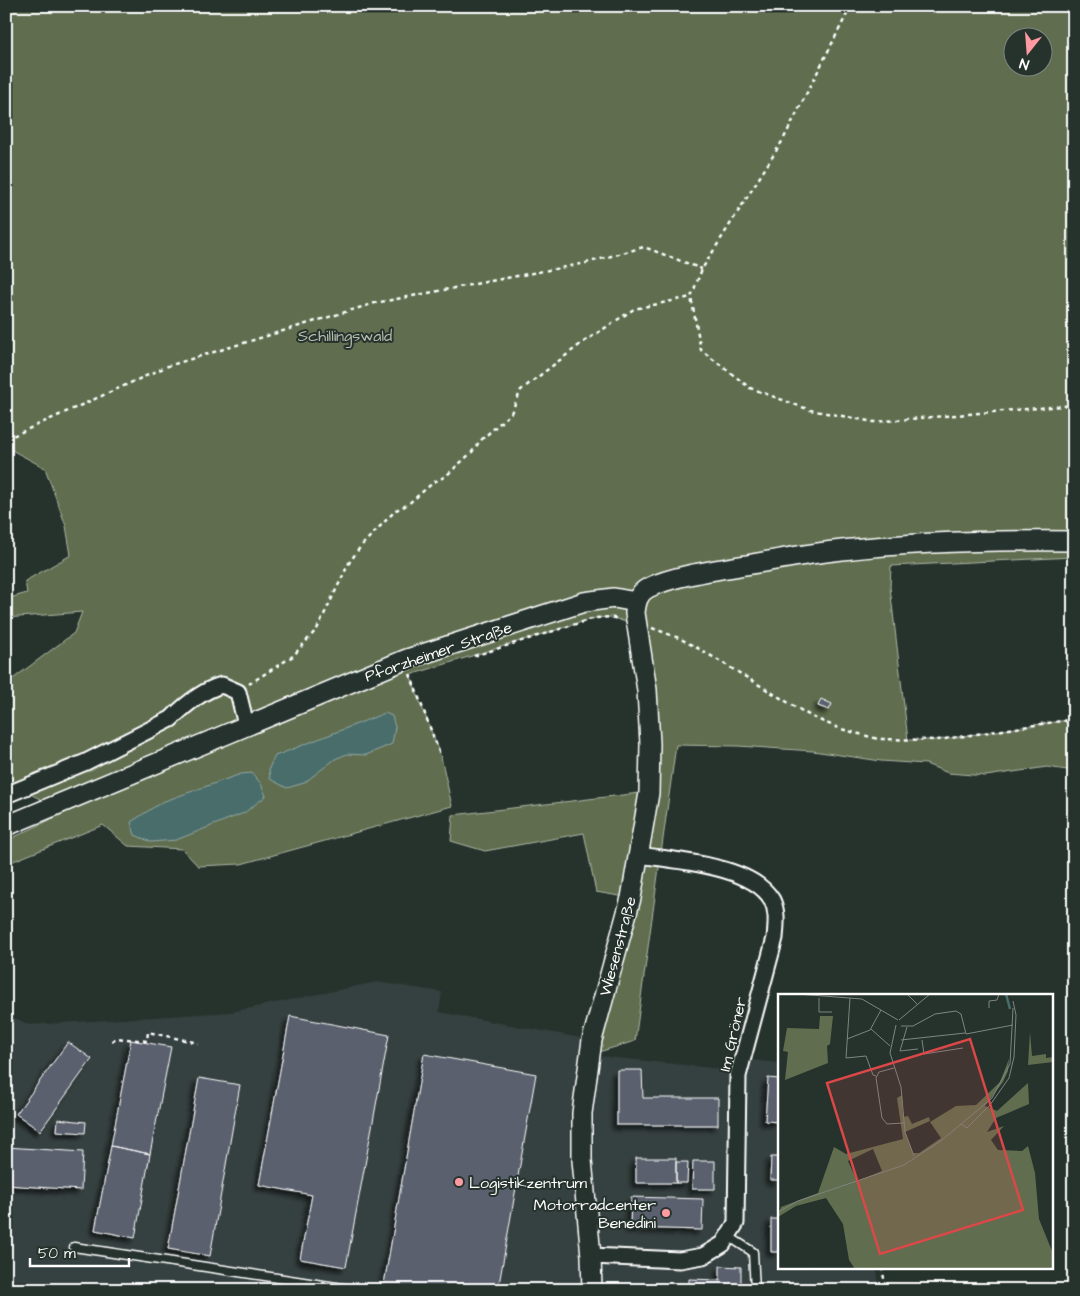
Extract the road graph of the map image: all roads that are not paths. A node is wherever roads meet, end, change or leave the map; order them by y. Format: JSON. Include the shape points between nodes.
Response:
{"nodes":[{"id":1,"x":1074,"y":541,"type":"edge"},
{"id":2,"x":636,"y":602,"type":"junction"},
{"id":3,"x":246,"y":725,"type":"junction"},
{"id":4,"x":6,"y":795,"type":"edge"},
{"id":5,"x":6,"y":826,"type":"edge"},
{"id":6,"x":640,"y":855,"type":"junction"},
{"id":7,"x":728,"y":1236,"type":"junction"},
{"id":8,"x":74,"y":1247,"type":"dead end"},
{"id":9,"x":591,"y":1256,"type":"junction"},
{"id":10,"x":356,"y":1290,"type":"edge"},
{"id":11,"x":592,"y":1290,"type":"edge"},
{"id":12,"x":755,"y":1290,"type":"edge"}],
"edges":[{"from":1,"to":2,"type":"street","via":[[950,543],[841,550],[725,568],[666,582],[647,588]]},
{"from":2,"to":3,"type":"street","name":"Pforzheimer Straße","via":[[614,598],[584,602],[412,669]]},
{"from":2,"to":6,"type":"street","name":"Wiesenstraße","via":[[650,744]]},
{"from":3,"to":4,"type":"street","via":[[238,692],[222,685],[211,688],[172,719],[86,762]]},
{"from":3,"to":5,"type":"street","name":"Pforzheimer Straße"},
{"from":6,"to":7,"type":"street","name":"Im Gröner","via":[[736,872],[759,884],[772,900],[777,916],[738,1076],[736,1223]]},
{"from":6,"to":9,"type":"street","name":"Wiesenstraße","via":[[592,1040],[582,1113],[582,1160]]},
{"from":7,"to":9,"type":"street","name":"Im Gröner","via":[[723,1244],[703,1256],[680,1260]]},
{"from":7,"to":12,"type":"lane","via":[[753,1252]]},
{"from":8,"to":10,"type":"lane"},
{"from":9,"to":11,"type":"street","name":"Wiesenstraße"}]}
